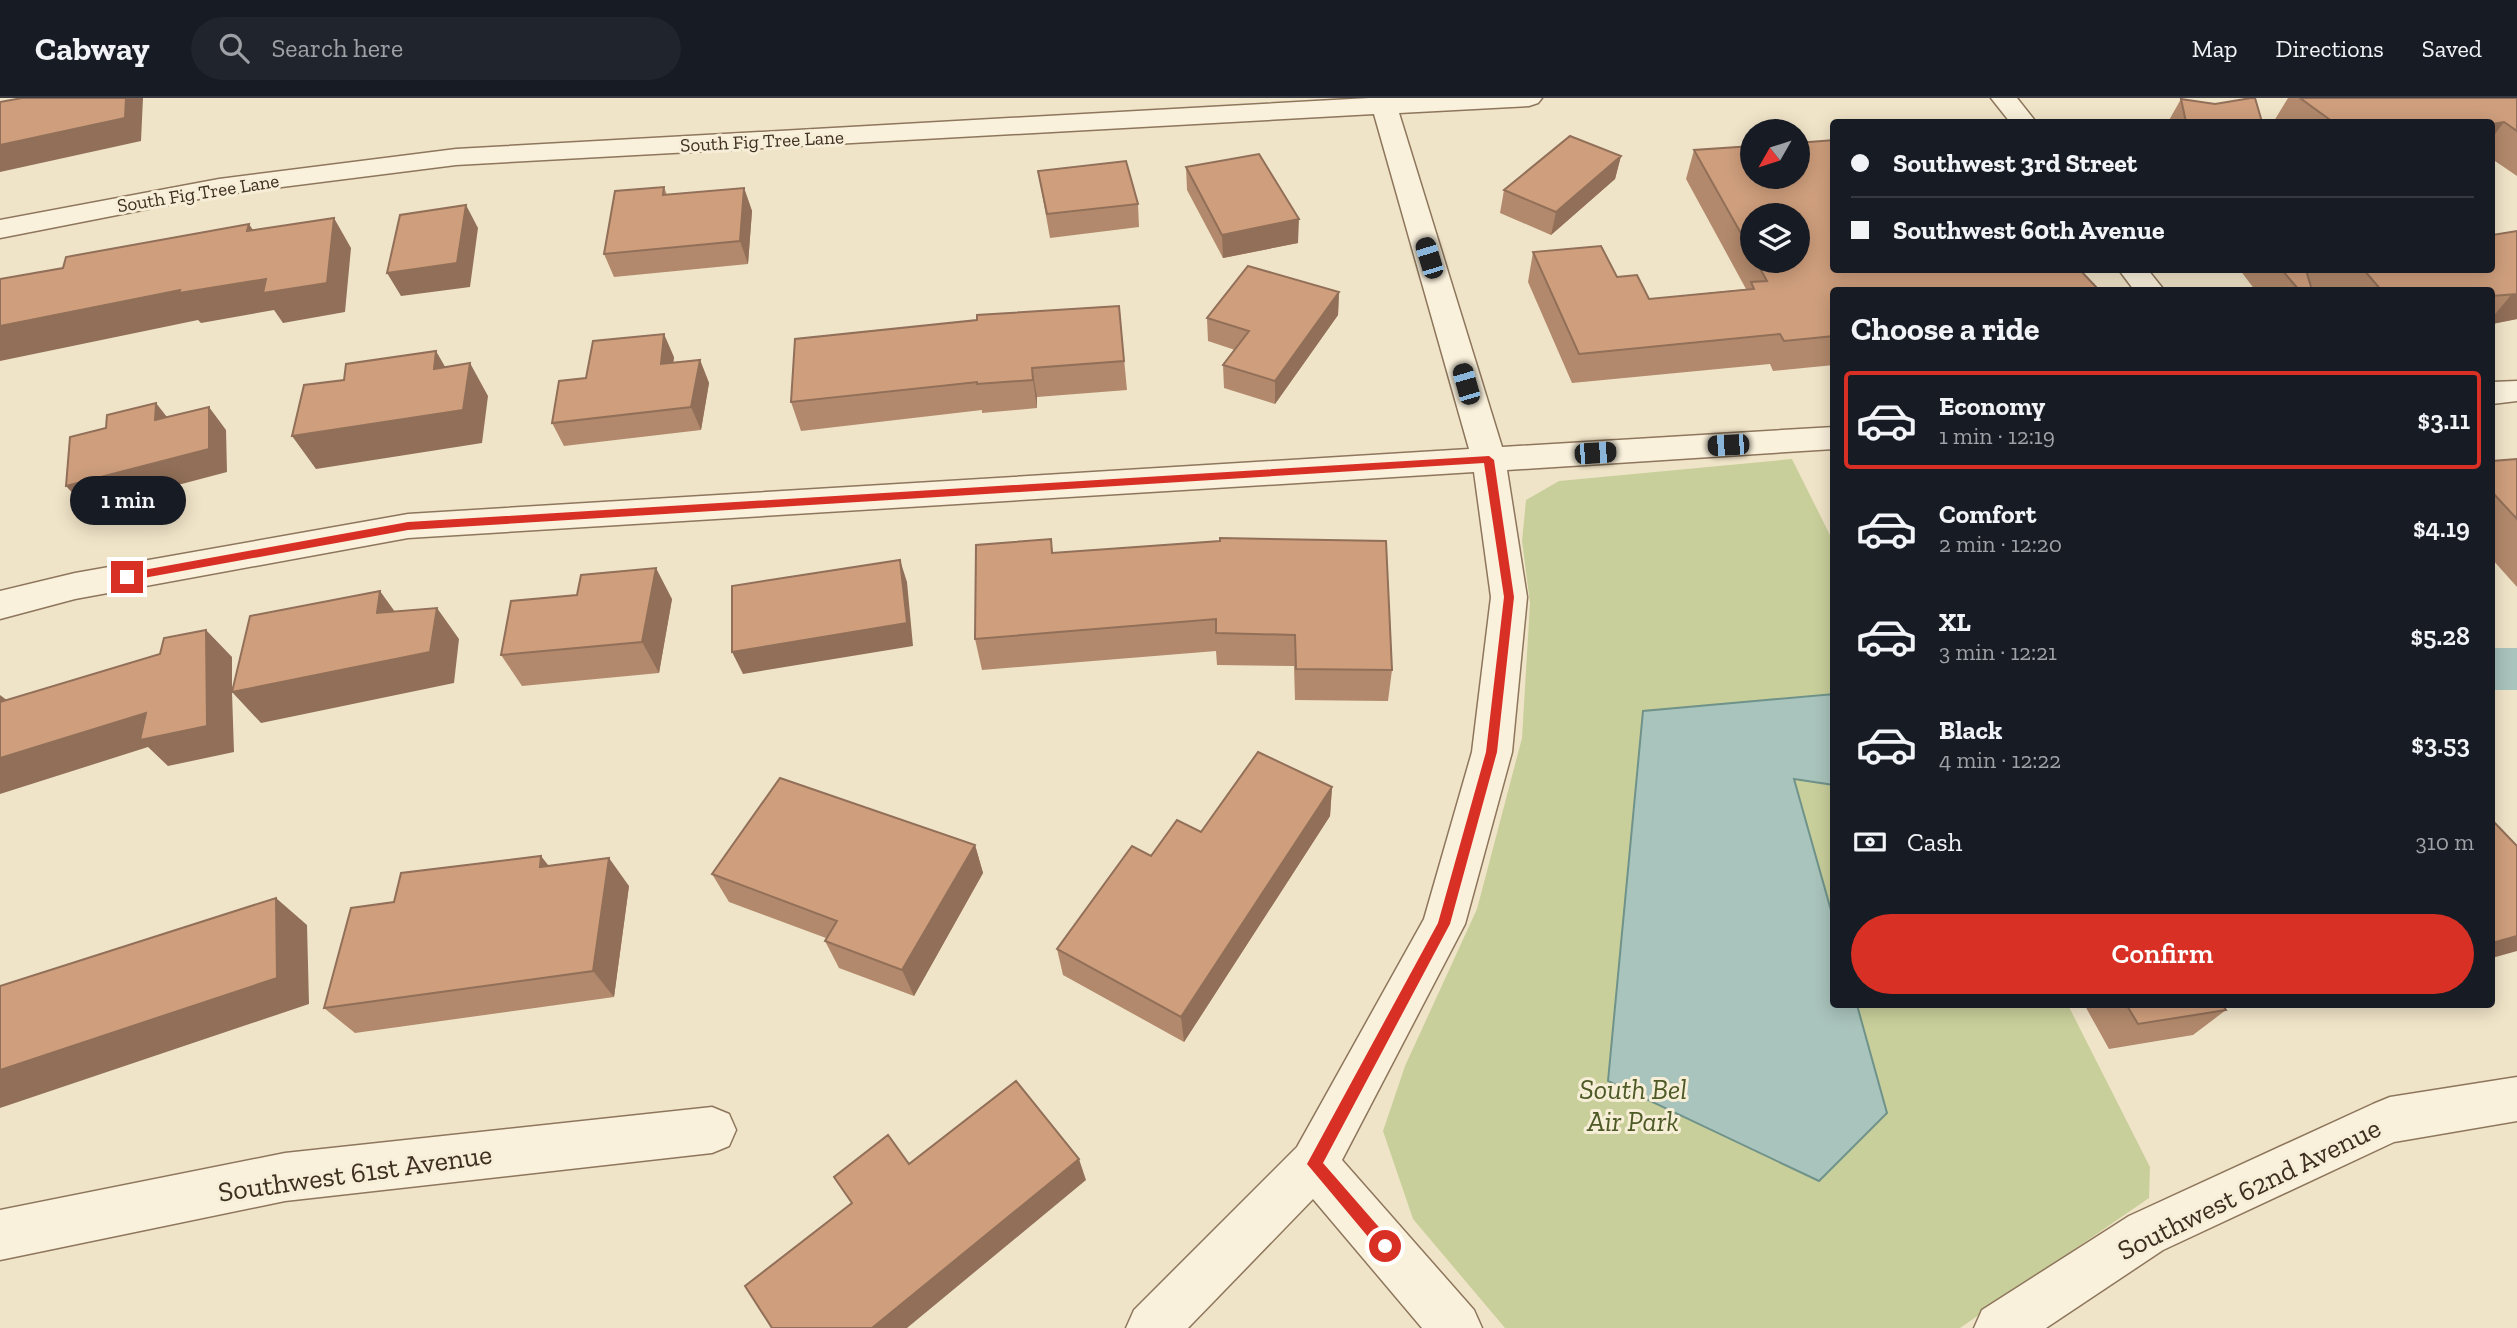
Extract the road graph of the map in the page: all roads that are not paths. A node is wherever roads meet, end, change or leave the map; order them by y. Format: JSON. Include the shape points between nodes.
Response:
{"nodes":[{"id":1,"x":1529,"y":98,"type":"edge"},
{"id":2,"x":2004,"y":98,"type":"edge"},
{"id":3,"x":1383,"y":102,"type":"edge"},
{"id":4,"x":2021,"y":119,"type":"edge"},
{"id":5,"x":0,"y":229,"type":"edge"},
{"id":6,"x":2135,"y":273,"type":"edge"},
{"id":7,"x":2147,"y":287,"type":"edge"},
{"id":8,"x":2517,"y":391,"type":"edge"},
{"id":9,"x":2495,"y":393,"type":"edge"},
{"id":10,"x":1830,"y":438,"type":"edge"},
{"id":11,"x":1489,"y":460,"type":"junction"},
{"id":12,"x":0,"y":605,"type":"edge"},
{"id":13,"x":2517,"y":1099,"type":"edge"},
{"id":14,"x":712,"y":1130,"type":"dead end"},
{"id":15,"x":1314,"y":1164,"type":"junction"},
{"id":16,"x":0,"y":1235,"type":"edge"},
{"id":17,"x":1152,"y":1328,"type":"edge"},
{"id":18,"x":1456,"y":1328,"type":"edge"},
{"id":19,"x":2000,"y":1328,"type":"edge"}],
"edges":[{"from":1,"to":3,"type":"street","name":"South Fig Tree Lane"},
{"from":2,"to":4,"type":"street"},
{"from":3,"to":5,"type":"street","name":"South Fig Tree Lane","via":[[456,157],[219,187]]},
{"from":3,"to":11,"type":"street"},
{"from":6,"to":7,"type":"street"},
{"from":8,"to":9,"type":"street"},
{"from":10,"to":11,"type":"street"},
{"from":11,"to":12,"type":"street","via":[[408,526],[75,586]]},
{"from":11,"to":15,"type":"street","via":[[1509,597],[1492,752],[1444,924]]},
{"from":13,"to":19,"type":"street","name":"Southwest 62nd Avenue","via":[[2390,1121],[2146,1233]]},
{"from":14,"to":16,"type":"street","name":"Southwest 61st Avenue","via":[[285,1177]]},
{"from":15,"to":17,"type":"street"},
{"from":15,"to":18,"type":"street"}]}
